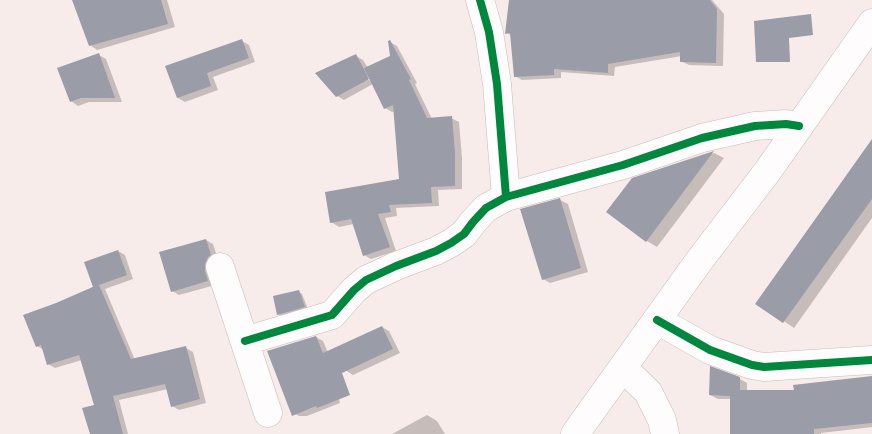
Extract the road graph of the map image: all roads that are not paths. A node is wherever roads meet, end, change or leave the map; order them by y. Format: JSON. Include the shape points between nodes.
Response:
{"nodes":[{"id":1,"x":480,"y":0,"type":"edge"},
{"id":2,"x":872,"y":23,"type":"edge"},
{"id":3,"x":799,"y":126,"type":"junction"},
{"id":4,"x":506,"y":197,"type":"junction"},
{"id":5,"x":220,"y":267,"type":"dead end"},
{"id":6,"x":657,"y":320,"type":"junction"},
{"id":7,"x":245,"y":341,"type":"junction"},
{"id":8,"x":872,"y":360,"type":"edge"},
{"id":9,"x":623,"y":368,"type":"junction"},
{"id":10,"x":268,"y":413,"type":"dead end"},
{"id":11,"x":575,"y":434,"type":"edge"},
{"id":12,"x":665,"y":434,"type":"edge"}],
"edges":[{"from":1,"to":4,"type":"street","via":[[497,84]]},
{"from":2,"to":3,"type":"street"},
{"from":3,"to":4,"type":"street","via":[[756,126],[702,138]]},
{"from":3,"to":6,"type":"street"},
{"from":4,"to":7,"type":"street","via":[[486,208],[464,234],[451,243],[366,280],[332,315]]},
{"from":5,"to":7,"type":"street"},
{"from":6,"to":8,"type":"street","via":[[710,350],[752,365]]},
{"from":6,"to":9,"type":"street"},
{"from":7,"to":10,"type":"street"},
{"from":9,"to":11,"type":"street"},
{"from":9,"to":12,"type":"street","via":[[648,392]]}]}
